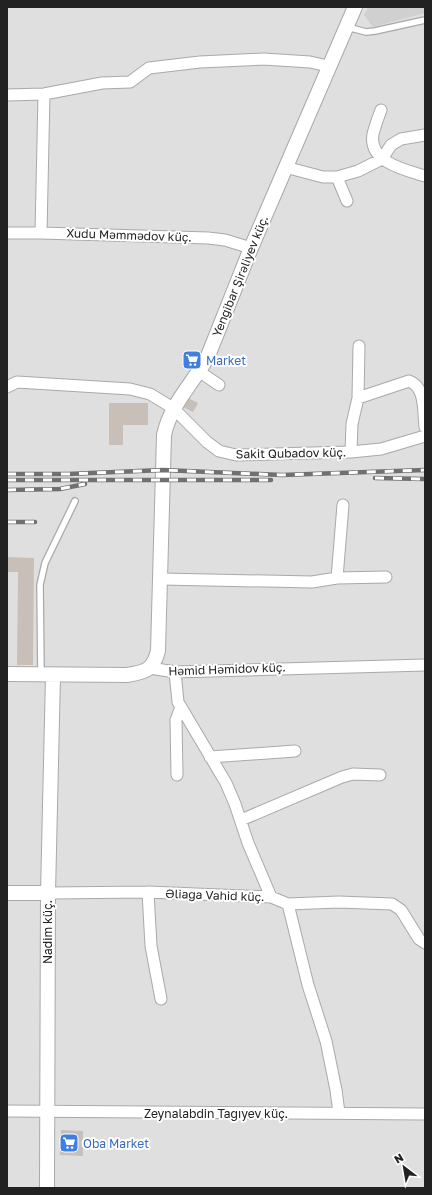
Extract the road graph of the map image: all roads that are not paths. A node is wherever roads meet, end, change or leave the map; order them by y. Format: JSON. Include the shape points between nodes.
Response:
{"nodes":[{"id":1,"x":355,"y":7,"type":"edge"},
{"id":2,"x":425,"y":20,"type":"edge"},
{"id":3,"x":346,"y":26,"type":"junction"},
{"id":4,"x":328,"y":66,"type":"junction"},
{"id":5,"x":44,"y":94,"type":"junction"},
{"id":6,"x":7,"y":95,"type":"edge"},
{"id":7,"x":381,"y":110,"type":"dead end"},
{"id":8,"x":425,"y":135,"type":"edge"},
{"id":9,"x":382,"y":159,"type":"junction"},
{"id":10,"x":285,"y":167,"type":"junction"},
{"id":11,"x":425,"y":176,"type":"edge"},
{"id":12,"x":337,"y":177,"type":"junction"},
{"id":13,"x":347,"y":201,"type":"dead end"},
{"id":14,"x":41,"y":232,"type":"junction"},
{"id":15,"x":7,"y":233,"type":"edge"},
{"id":16,"x":251,"y":248,"type":"junction"},
{"id":17,"x":359,"y":346,"type":"dead end"},
{"id":18,"x":200,"y":372,"type":"junction"},
{"id":19,"x":8,"y":385,"type":"edge"},
{"id":20,"x":219,"y":385,"type":"dead end"},
{"id":21,"x":358,"y":398,"type":"junction"},
{"id":22,"x":173,"y":408,"type":"junction"},
{"id":23,"x":425,"y":427,"type":"edge"},
{"id":24,"x":425,"y":436,"type":"edge"},
{"id":25,"x":351,"y":452,"type":"junction"},
{"id":26,"x":75,"y":501,"type":"dead end"},
{"id":27,"x":343,"y":505,"type":"dead end"},
{"id":28,"x":386,"y":577,"type":"dead end"},
{"id":29,"x":337,"y":578,"type":"junction"},
{"id":30,"x":162,"y":579,"type":"junction"},
{"id":31,"x":425,"y":665,"type":"edge"},
{"id":32,"x":150,"y":668,"type":"junction"},
{"id":33,"x":175,"y":672,"type":"junction"},
{"id":34,"x":7,"y":674,"type":"edge"},
{"id":35,"x":47,"y":676,"type":"junction"},
{"id":36,"x":181,"y":707,"type":"junction"},
{"id":37,"x":294,"y":751,"type":"dead end"},
{"id":38,"x":210,"y":758,"type":"junction"},
{"id":39,"x":177,"y":775,"type":"dead end"},
{"id":40,"x":380,"y":775,"type":"dead end"},
{"id":41,"x":241,"y":820,"type":"junction"},
{"id":42,"x":148,"y":892,"type":"junction"},
{"id":43,"x":7,"y":893,"type":"edge"},
{"id":44,"x":48,"y":893,"type":"junction"},
{"id":45,"x":271,"y":897,"type":"junction"},
{"id":46,"x":288,"y":904,"type":"junction"},
{"id":47,"x":425,"y":943,"type":"edge"},
{"id":48,"x":161,"y":999,"type":"dead end"},
{"id":49,"x":7,"y":1112,"type":"edge"},
{"id":50,"x":46,"y":1112,"type":"junction"},
{"id":51,"x":339,"y":1113,"type":"junction"},
{"id":52,"x":425,"y":1114,"type":"edge"},
{"id":53,"x":47,"y":1188,"type":"edge"}],
"edges":[{"from":1,"to":3,"type":"street","name":"Yengibar Şirəliyev küç."},
{"from":2,"to":3,"type":"lane","via":[[366,32]]},
{"from":3,"to":4,"type":"street","name":"Yengibar Şirəliyev küç."},
{"from":4,"to":5,"type":"street","via":[[310,62],[264,59],[200,62],[149,68],[130,82],[102,83]]},
{"from":4,"to":10,"type":"street","name":"Yengibar Şirəliyev küç."},
{"from":5,"to":6,"type":"street"},
{"from":5,"to":14,"type":"street"},
{"from":7,"to":9,"type":"street","via":[[373,135],[374,148]]},
{"from":8,"to":9,"type":"street","via":[[401,139],[391,145]]},
{"from":9,"to":11,"type":"street","via":[[401,169]]},
{"from":9,"to":12,"type":"street","via":[[358,171]]},
{"from":10,"to":12,"type":"street","via":[[323,177]]},
{"from":10,"to":16,"type":"street","name":"Yengibar Şirəliyev küç."},
{"from":12,"to":13,"type":"street"},
{"from":14,"to":15,"type":"street","name":"Xudu Məmmədov küç."},
{"from":14,"to":16,"type":"street","name":"Xudu Məmmədov küç.","via":[[208,238]]},
{"from":16,"to":18,"type":"street","name":"Yengibar Şirəliyev küç."},
{"from":17,"to":21,"type":"street"},
{"from":18,"to":20,"type":"street"},
{"from":18,"to":22,"type":"street","name":"Yengibar Şirəliyev küç."},
{"from":19,"to":22,"type":"street","name":"Sakit Qubadov küç.","via":[[17,382],[130,389],[150,394]]},
{"from":21,"to":23,"type":"street","via":[[409,381],[416,384],[421,392]]},
{"from":21,"to":25,"type":"street","via":[[352,424]]},
{"from":22,"to":25,"type":"street","name":"Sakit Qubadov küç.","via":[[207,442],[219,451],[230,454]]},
{"from":22,"to":30,"type":"street","name":"Yengibar Şirəliyev küç.","via":[[164,435]]},
{"from":24,"to":25,"type":"street","name":"Sakit Qubadov küç.","via":[[381,449]]},
{"from":26,"to":35,"type":"lane","via":[[45,563],[40,585]]},
{"from":27,"to":29,"type":"street"},
{"from":28,"to":29,"type":"street"},
{"from":29,"to":30,"type":"street","via":[[312,582]]},
{"from":30,"to":32,"type":"street","name":"Yengibar Şirəliyev küç.","via":[[158,651],[156,660]]},
{"from":31,"to":33,"type":"street","name":"Həmid Həmidov küç."},
{"from":32,"to":33,"type":"street","name":"Həmid Həmidov küç."},
{"from":32,"to":35,"type":"street","name":"Həmid Həmidov küç.","via":[[141,673],[127,675]]},
{"from":33,"to":36,"type":"street","via":[[176,694]]},
{"from":34,"to":35,"type":"street","name":"Həmid Həmidov küç."},
{"from":35,"to":44,"type":"street","name":"Nadim küç."},
{"from":36,"to":38,"type":"street"},
{"from":36,"to":39,"type":"street","via":[[176,720]]},
{"from":37,"to":38,"type":"street"},
{"from":38,"to":41,"type":"street","via":[[226,783]]},
{"from":40,"to":41,"type":"street","via":[[353,774],[342,777]]},
{"from":41,"to":45,"type":"street"},
{"from":42,"to":44,"type":"street","name":"Əliağa Vahid küç."},
{"from":42,"to":45,"type":"street","name":"Əliağa Vahid küç."},
{"from":42,"to":48,"type":"street","via":[[151,946]]},
{"from":43,"to":44,"type":"street","name":"Əliağa Vahid küç."},
{"from":44,"to":50,"type":"street","name":"Nadim küç."},
{"from":45,"to":46,"type":"street","name":"Əliağa Vahid küç."},
{"from":46,"to":47,"type":"street","name":"Əliağa Vahid küç.","via":[[392,904],[401,910],[419,939]]},
{"from":46,"to":51,"type":"street","via":[[308,985],[326,1041]]},
{"from":49,"to":50,"type":"street","name":"Zeynalabdin Tağıyev küç."},
{"from":50,"to":51,"type":"street","name":"Zeynalabdin Tağıyev küç."},
{"from":50,"to":53,"type":"street","name":"Nadim küç."},
{"from":51,"to":52,"type":"street","name":"Zeynalabdin Tağıyev küç."}]}
